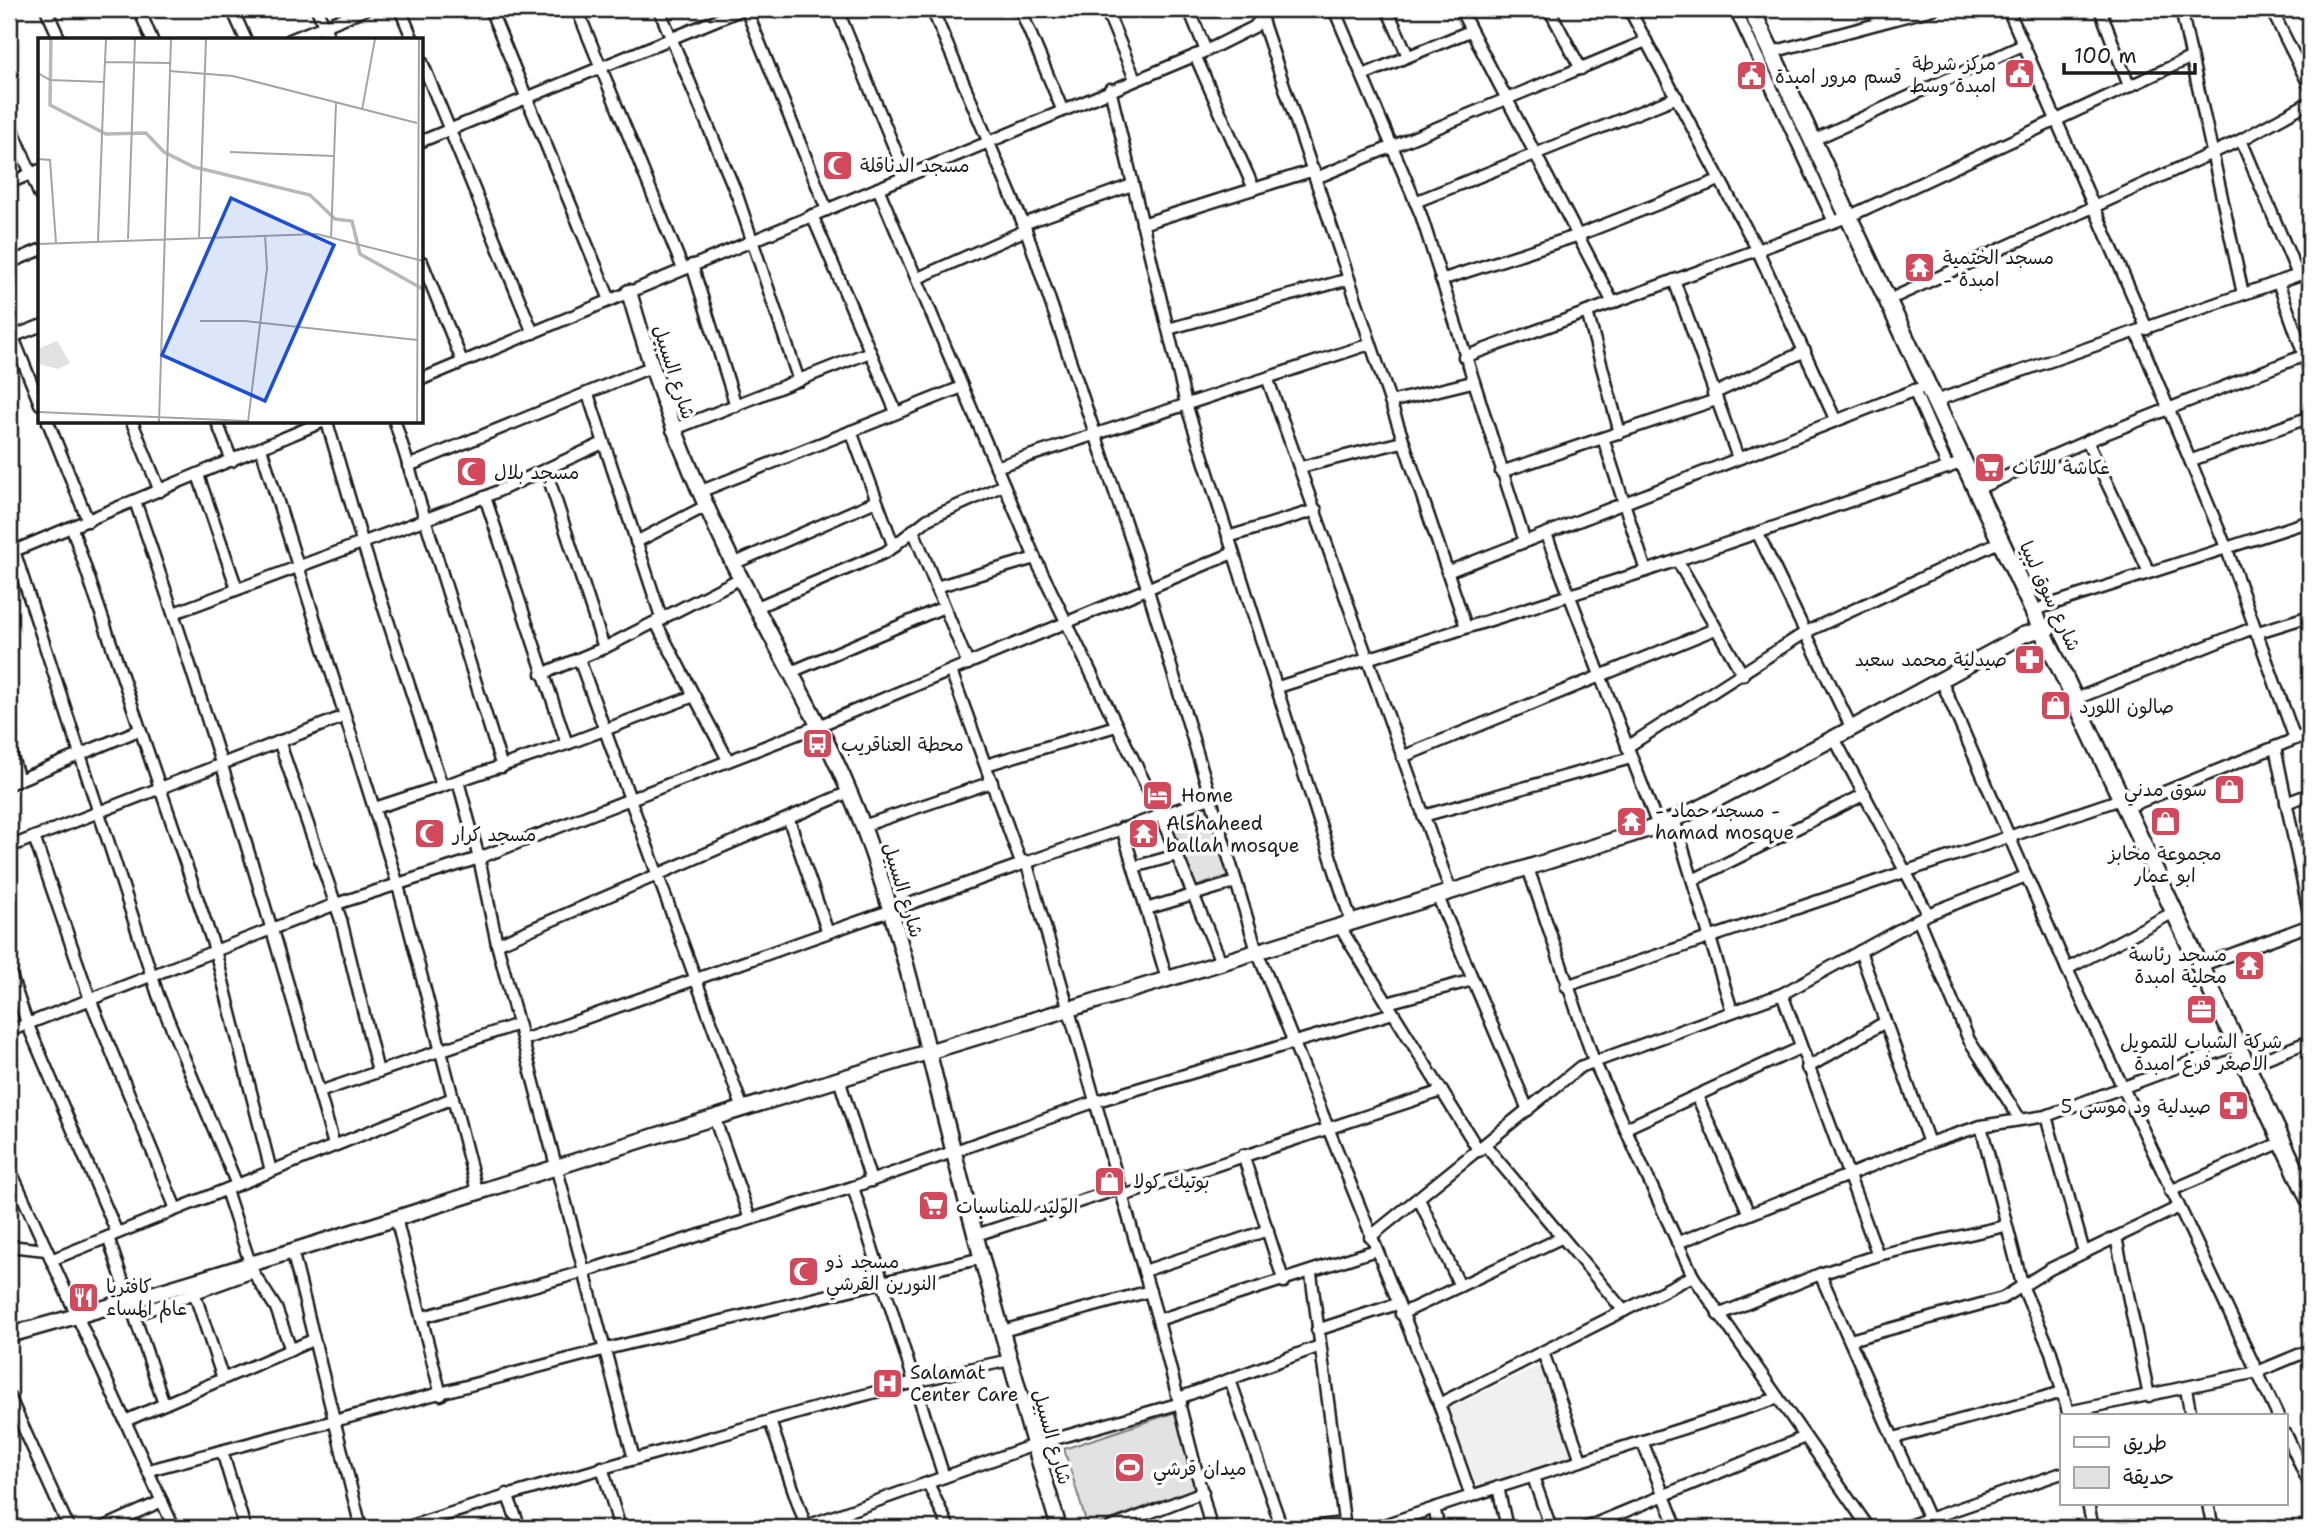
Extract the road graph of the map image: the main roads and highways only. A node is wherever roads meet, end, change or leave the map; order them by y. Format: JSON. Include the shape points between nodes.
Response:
{"nodes":[{"id":1,"x":1751,"y":9,"type":"edge"},
{"id":2,"x":1761,"y":9,"type":"edge"},
{"id":3,"x":1776,"y":50,"type":"junction"},
{"id":4,"x":1847,"y":216,"type":"junction"},
{"id":5,"x":1940,"y":400,"type":"junction"},
{"id":6,"x":1981,"y":487,"type":"junction"},
{"id":7,"x":2046,"y":627,"type":"junction"},
{"id":8,"x":2127,"y":804,"type":"junction"},
{"id":9,"x":2204,"y":965,"type":"junction"},
{"id":10,"x":2250,"y":1064,"type":"junction"},
{"id":11,"x":2310,"y":1179,"type":"edge"},
{"id":12,"x":2310,"y":1201,"type":"edge"}],
"edges":[{"from":1,"to":3,"type":"main road","name":"شارع سوق ليبيا"},
{"from":2,"to":3,"type":"main road","name":"شارع سوق ليبيا"},
{"from":3,"to":4,"type":"main road","name":"شارع سوق ليبيا"},
{"from":3,"to":4,"type":"main road","name":"شارع سوق ليبيا","via":[[1822,136]]},
{"from":4,"to":5,"type":"main road","name":"شارع سوق ليبيا","via":[[1897,296]]},
{"from":4,"to":5,"type":"main road","name":"شارع سوق ليبيا","via":[[1921,388]]},
{"from":5,"to":6,"type":"main road","name":"شارع سوق ليبيا"},
{"from":5,"to":6,"type":"main road","name":"شارع سوق ليبيا","via":[[1964,462]]},
{"from":6,"to":7,"type":"main road","name":"شارع سوق ليبيا","via":[[2001,541]]},
{"from":6,"to":7,"type":"main road","name":"شارع سوق ليبيا","via":[[2043,607]]},
{"from":7,"to":8,"type":"main road","name":"شارع سوق ليبيا"},
{"from":7,"to":8,"type":"main road","name":"شارع سوق ليبيا","via":[[2083,696]]},
{"from":8,"to":9,"type":"main road","name":"شارع سوق ليبيا"},
{"from":8,"to":9,"type":"main road","name":"شارع سوق ليبيا","via":[[2174,912]]},
{"from":9,"to":10,"type":"main road","name":"شارع سوق ليبيا"},
{"from":10,"to":11,"type":"main road","name":"شارع سوق ليبيا"},
{"from":10,"to":12,"type":"main road","name":"شارع سوق ليبيا"}]}
